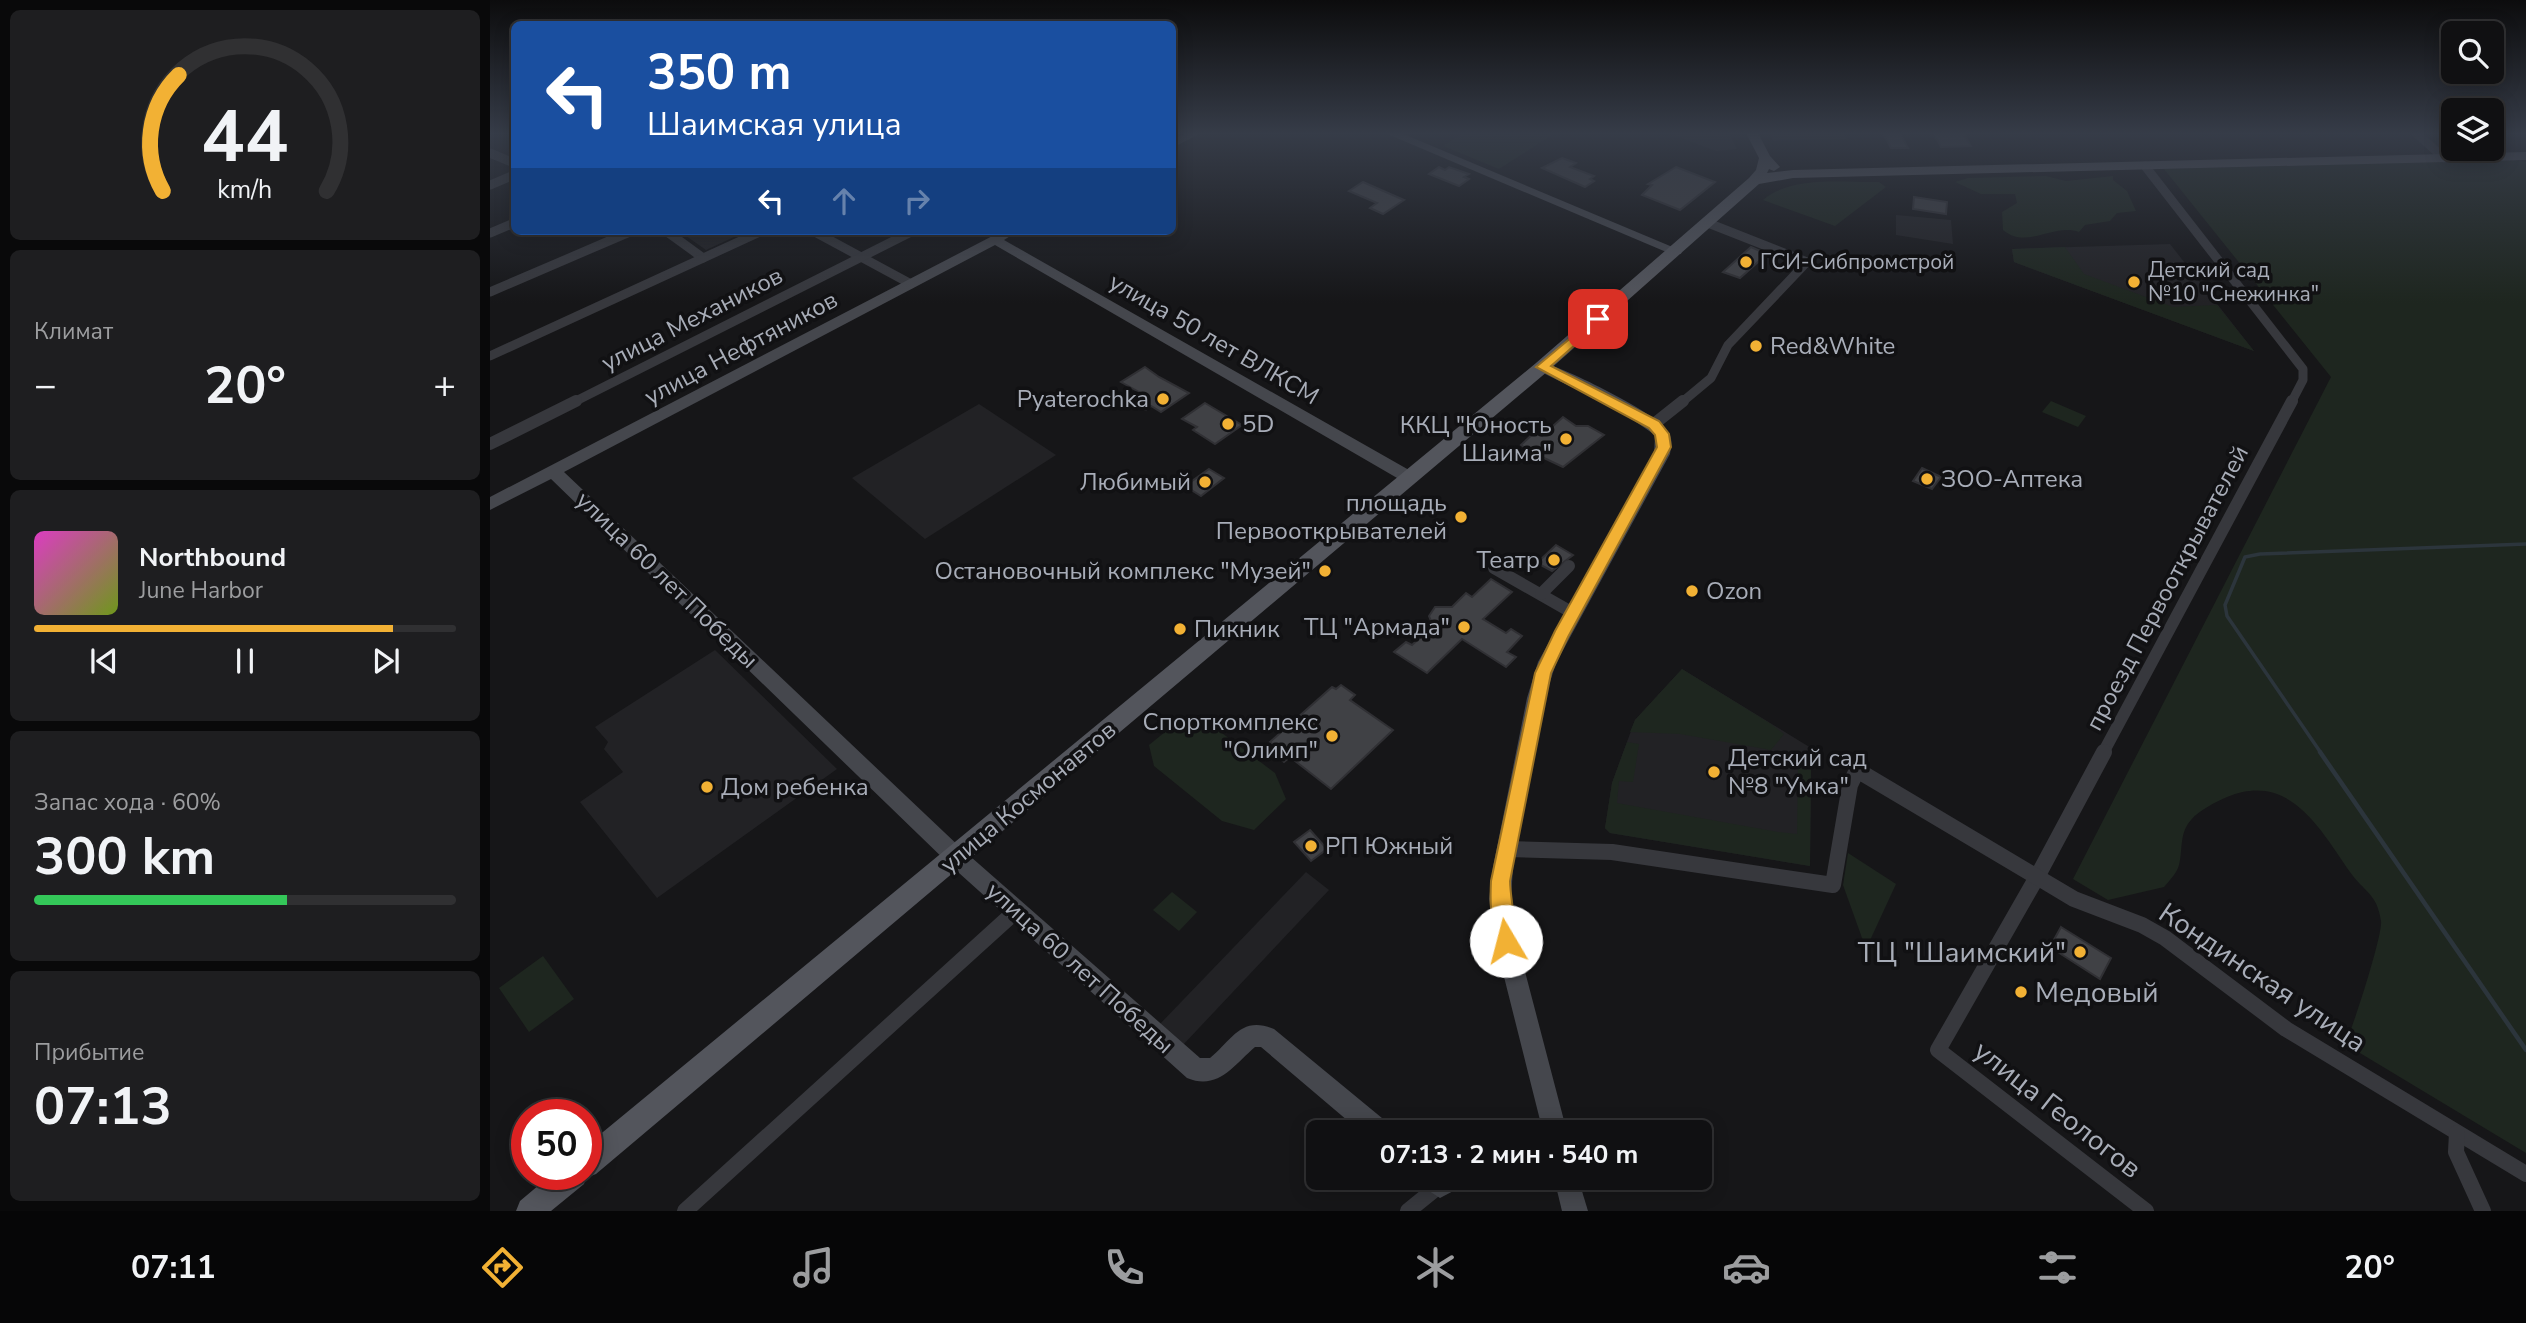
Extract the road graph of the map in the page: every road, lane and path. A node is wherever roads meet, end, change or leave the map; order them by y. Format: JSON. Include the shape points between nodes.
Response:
{"nodes":[{"id":1,"x":1527,"y":190,"type":"edge"},
{"id":2,"x":1745,"y":190,"type":"edge"},
{"id":3,"x":2164,"y":190,"type":"edge"},
{"id":4,"x":511,"y":223,"type":"edge"},
{"id":5,"x":1708,"y":223,"type":"junction"},
{"id":6,"x":490,"y":233,"type":"edge"},
{"id":7,"x":623,"y":235,"type":"edge"},
{"id":8,"x":671,"y":235,"type":"edge"},
{"id":9,"x":753,"y":235,"type":"edge"},
{"id":10,"x":821,"y":235,"type":"edge"},
{"id":11,"x":905,"y":235,"type":"edge"},
{"id":12,"x":1004,"y":235,"type":"edge"},
{"id":13,"x":995,"y":240,"type":"junction"},
{"id":14,"x":1676,"y":251,"type":"junction"},
{"id":15,"x":862,"y":257,"type":"junction"},
{"id":16,"x":703,"y":258,"type":"junction"},
{"id":17,"x":911,"y":284,"type":"junction"},
{"id":18,"x":490,"y":292,"type":"edge"},
{"id":19,"x":490,"y":356,"type":"edge"},
{"id":20,"x":1542,"y":367,"type":"junction"},
{"id":21,"x":1654,"y":425,"type":"junction"},
{"id":22,"x":490,"y":444,"type":"edge"},
{"id":23,"x":553,"y":471,"type":"junction"},
{"id":24,"x":1410,"y":478,"type":"junction"},
{"id":25,"x":490,"y":504,"type":"edge"},
{"id":26,"x":1569,"y":566,"type":"dead end"},
{"id":27,"x":1494,"y":568,"type":"dead end"},
{"id":28,"x":1541,"y":594,"type":"junction"},
{"id":29,"x":1573,"y":613,"type":"junction"},
{"id":30,"x":1506,"y":849,"type":"junction"},
{"id":31,"x":956,"y":857,"type":"junction"},
{"id":32,"x":2037,"y":877,"type":"junction"},
{"id":33,"x":1016,"y":911,"type":"junction"},
{"id":34,"x":1938,"y":1050,"type":"joint"},
{"id":35,"x":1364,"y":1120,"type":"edge"},
{"id":36,"x":1552,"y":1120,"type":"edge"},
{"id":37,"x":2457,"y":1133,"type":"junction"},
{"id":38,"x":602,"y":1151,"type":"edge"},
{"id":39,"x":2526,"y":1174,"type":"edge"},
{"id":40,"x":555,"y":1190,"type":"edge"},
{"id":41,"x":1430,"y":1190,"type":"edge"},
{"id":42,"x":1569,"y":1190,"type":"edge"},
{"id":43,"x":530,"y":1211,"type":"edge"},
{"id":44,"x":685,"y":1211,"type":"edge"},
{"id":45,"x":1408,"y":1211,"type":"edge"},
{"id":46,"x":1575,"y":1211,"type":"edge"},
{"id":47,"x":2146,"y":1211,"type":"edge"},
{"id":48,"x":2483,"y":1211,"type":"edge"}],
"edges":[{"from":1,"to":14,"type":"main road"},
{"from":2,"to":5,"type":"main road","name":"улица Космонавтов"},
{"from":3,"to":32,"type":"street","name":"проезд Первооткрывателей","via":[[2297,359],[2303,380]]},
{"from":4,"to":6,"type":"street"},
{"from":5,"to":14,"type":"main road","name":"улица Космонавтов"},
{"from":5,"to":21,"type":"street","via":[[1807,262],[1728,345],[1711,378]]},
{"from":7,"to":18,"type":"street"},
{"from":8,"to":16,"type":"street"},
{"from":9,"to":16,"type":"street"},
{"from":10,"to":15,"type":"street"},
{"from":11,"to":15,"type":"street","name":"улица Механиков"},
{"from":12,"to":13,"type":"main road","name":"улица Нефтяников"},
{"from":13,"to":17,"type":"main road","name":"улица Нефтяников"},
{"from":13,"to":24,"type":"main road","name":"улица 50 лет ВЛКСМ"},
{"from":14,"to":20,"type":"main road","name":"улица Космонавтов"},
{"from":15,"to":17,"type":"street"},
{"from":15,"to":22,"type":"street","name":"улица Механиков"},
{"from":16,"to":19,"type":"street"},
{"from":17,"to":23,"type":"main road","name":"улица Нефтяников"},
{"from":20,"to":21,"type":"main road"},
{"from":20,"to":24,"type":"main road","name":"улица Космонавтов"},
{"from":21,"to":29,"type":"main road","via":[[1664,438],[1662,454]]},
{"from":23,"to":25,"type":"main road","name":"улица Нефтяников"},
{"from":23,"to":31,"type":"main road","name":"улица 60 лет Победы"},
{"from":24,"to":31,"type":"main road","name":"улица Космонавтов"},
{"from":26,"to":28,"type":"street"},
{"from":27,"to":28,"type":"street"},
{"from":28,"to":29,"type":"street"},
{"from":29,"to":30,"type":"main road","via":[[1547,662],[1536,698]]},
{"from":30,"to":32,"type":"street","name":"Кондинская улица","via":[[1612,852],[1833,885],[1850,785],[1857,770]]},
{"from":30,"to":36,"type":"main road","via":[[1502,919]]},
{"from":31,"to":33,"type":"main road","name":"улица 60 лет Победы"},
{"from":31,"to":38,"type":"main road","name":"улица Космонавтов"},
{"from":32,"to":34,"type":"street","name":"проезд Первооткрывателей"},
{"from":32,"to":37,"type":"street","name":"Кондинская улица","via":[[2165,938],[2286,1029]]},
{"from":33,"to":35,"type":"main road","name":"улица 60 лет Победы","via":[[1195,1070],[1211,1072],[1248,1037],[1259,1034]]},
{"from":33,"to":44,"type":"street"},
{"from":34,"to":47,"type":"street","name":"улица Геологов"},
{"from":37,"to":39,"type":"street","name":"Кондинская улица"},
{"from":37,"to":48,"type":"street","via":[[2459,1161]]},
{"from":40,"to":43,"type":"main road"},
{"from":41,"to":45,"type":"street"},
{"from":42,"to":46,"type":"main road"}]}
